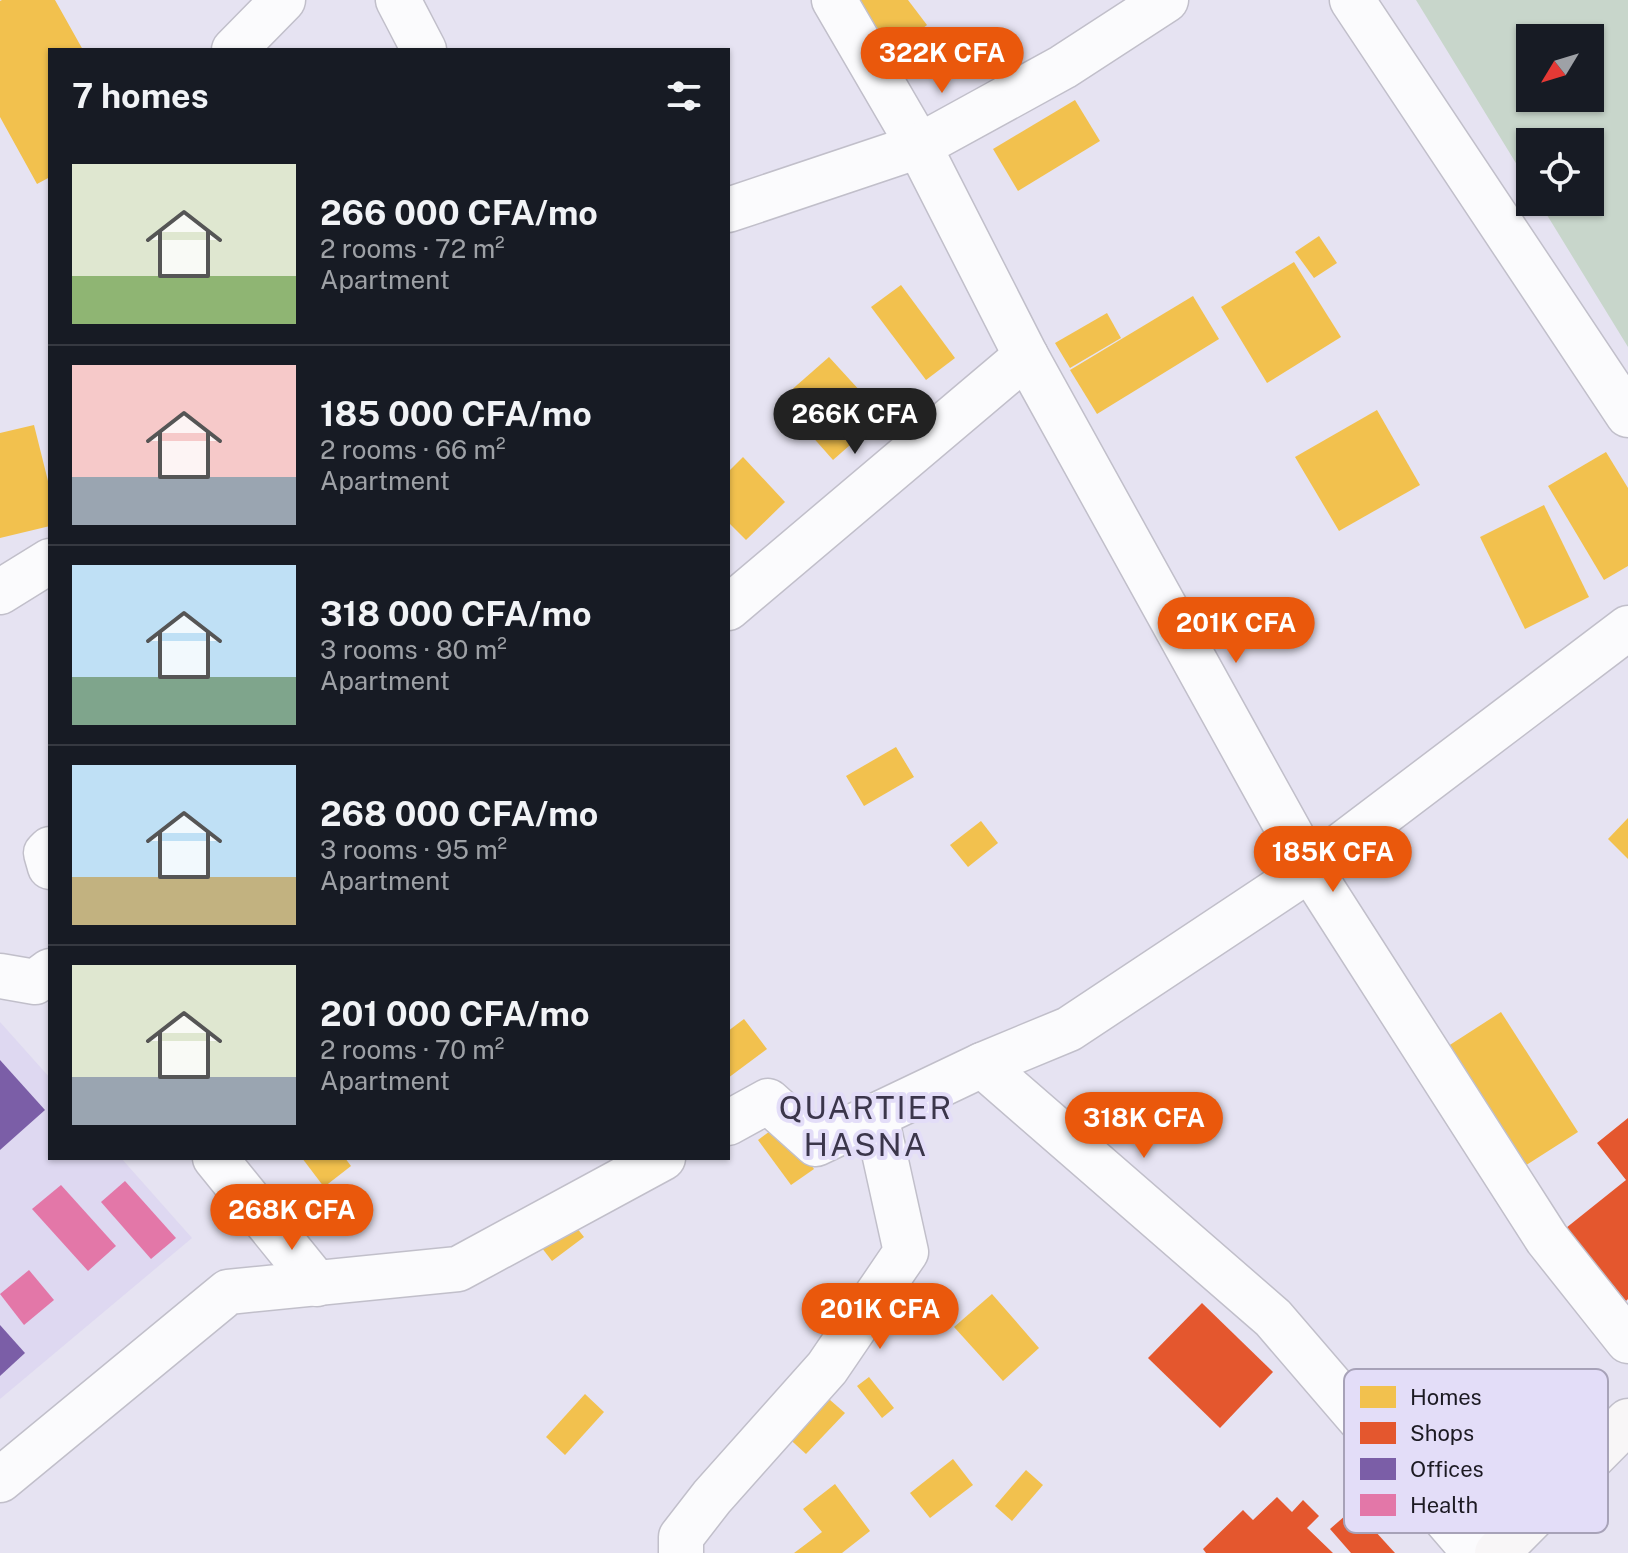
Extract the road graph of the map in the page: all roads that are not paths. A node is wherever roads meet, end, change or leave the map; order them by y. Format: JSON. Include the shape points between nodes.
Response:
{"nodes":[{"id":1,"x":283,"y":0,"type":"edge"},
{"id":2,"x":398,"y":0,"type":"edge"},
{"id":3,"x":834,"y":0,"type":"edge"},
{"id":4,"x":1166,"y":0,"type":"edge"},
{"id":5,"x":1352,"y":0,"type":"edge"},
{"id":6,"x":236,"y":48,"type":"edge"},
{"id":7,"x":423,"y":48,"type":"edge"},
{"id":8,"x":919,"y":146,"type":"junction"},
{"id":9,"x":730,"y":209,"type":"edge"},
{"id":10,"x":1026,"y":356,"type":"junction"},
{"id":11,"x":1628,"y":415,"type":"edge"},
{"id":12,"x":48,"y":562,"type":"edge"},
{"id":13,"x":0,"y":592,"type":"edge"},
{"id":14,"x":730,"y":606,"type":"edge"},
{"id":15,"x":1628,"y":628,"type":"edge"},
{"id":16,"x":1310,"y":869,"type":"junction"},
{"id":17,"x":48,"y":972,"type":"edge"},
{"id":18,"x":0,"y":976,"type":"edge"},
{"id":19,"x":982,"y":1065,"type":"junction"},
{"id":20,"x":876,"y":1116,"type":"junction"},
{"id":21,"x":730,"y":1122,"type":"edge"},
{"id":22,"x":217,"y":1160,"type":"edge"},
{"id":23,"x":659,"y":1160,"type":"edge"},
{"id":24,"x":317,"y":1284,"type":"junction"},
{"id":25,"x":1628,"y":1341,"type":"edge"},
{"id":26,"x":1344,"y":1401,"type":"edge"},
{"id":27,"x":1628,"y":1421,"type":"edge"},
{"id":28,"x":1608,"y":1441,"type":"edge"},
{"id":29,"x":0,"y":1480,"type":"edge"},
{"id":30,"x":1458,"y":1533,"type":"edge"},
{"id":31,"x":1517,"y":1533,"type":"edge"},
{"id":32,"x":688,"y":1548,"type":"edge"},
{"id":33,"x":1475,"y":1553,"type":"edge"},
{"id":34,"x":1497,"y":1553,"type":"edge"}],
"edges":[{"from":1,"to":6,"type":"street"},
{"from":2,"to":7,"type":"street"},
{"from":3,"to":8,"type":"street"},
{"from":4,"to":8,"type":"street","via":[[1063,67]]},
{"from":5,"to":11,"type":"street"},
{"from":8,"to":9,"type":"street"},
{"from":8,"to":10,"type":"street"},
{"from":10,"to":14,"type":"street"},
{"from":10,"to":16,"type":"street"},
{"from":12,"to":13,"type":"street"},
{"from":15,"to":16,"type":"street"},
{"from":16,"to":19,"type":"street","via":[[1069,1029]]},
{"from":16,"to":25,"type":"street","via":[[1547,1239]]},
{"from":17,"to":18,"type":"street","via":[[35,982]]},
{"from":19,"to":20,"type":"street"},
{"from":19,"to":26,"type":"street","via":[[1273,1318]]},
{"from":20,"to":21,"type":"street","via":[[816,1144],[768,1101]]},
{"from":20,"to":32,"type":"street","via":[[906,1252],[827,1368],[712,1497]]},
{"from":22,"to":24,"type":"street"},
{"from":23,"to":24,"type":"street","via":[[458,1269]]},
{"from":24,"to":29,"type":"street","via":[[228,1292]]},
{"from":27,"to":28,"type":"main road"},
{"from":30,"to":33,"type":"street"},
{"from":31,"to":34,"type":"main road"}]}
